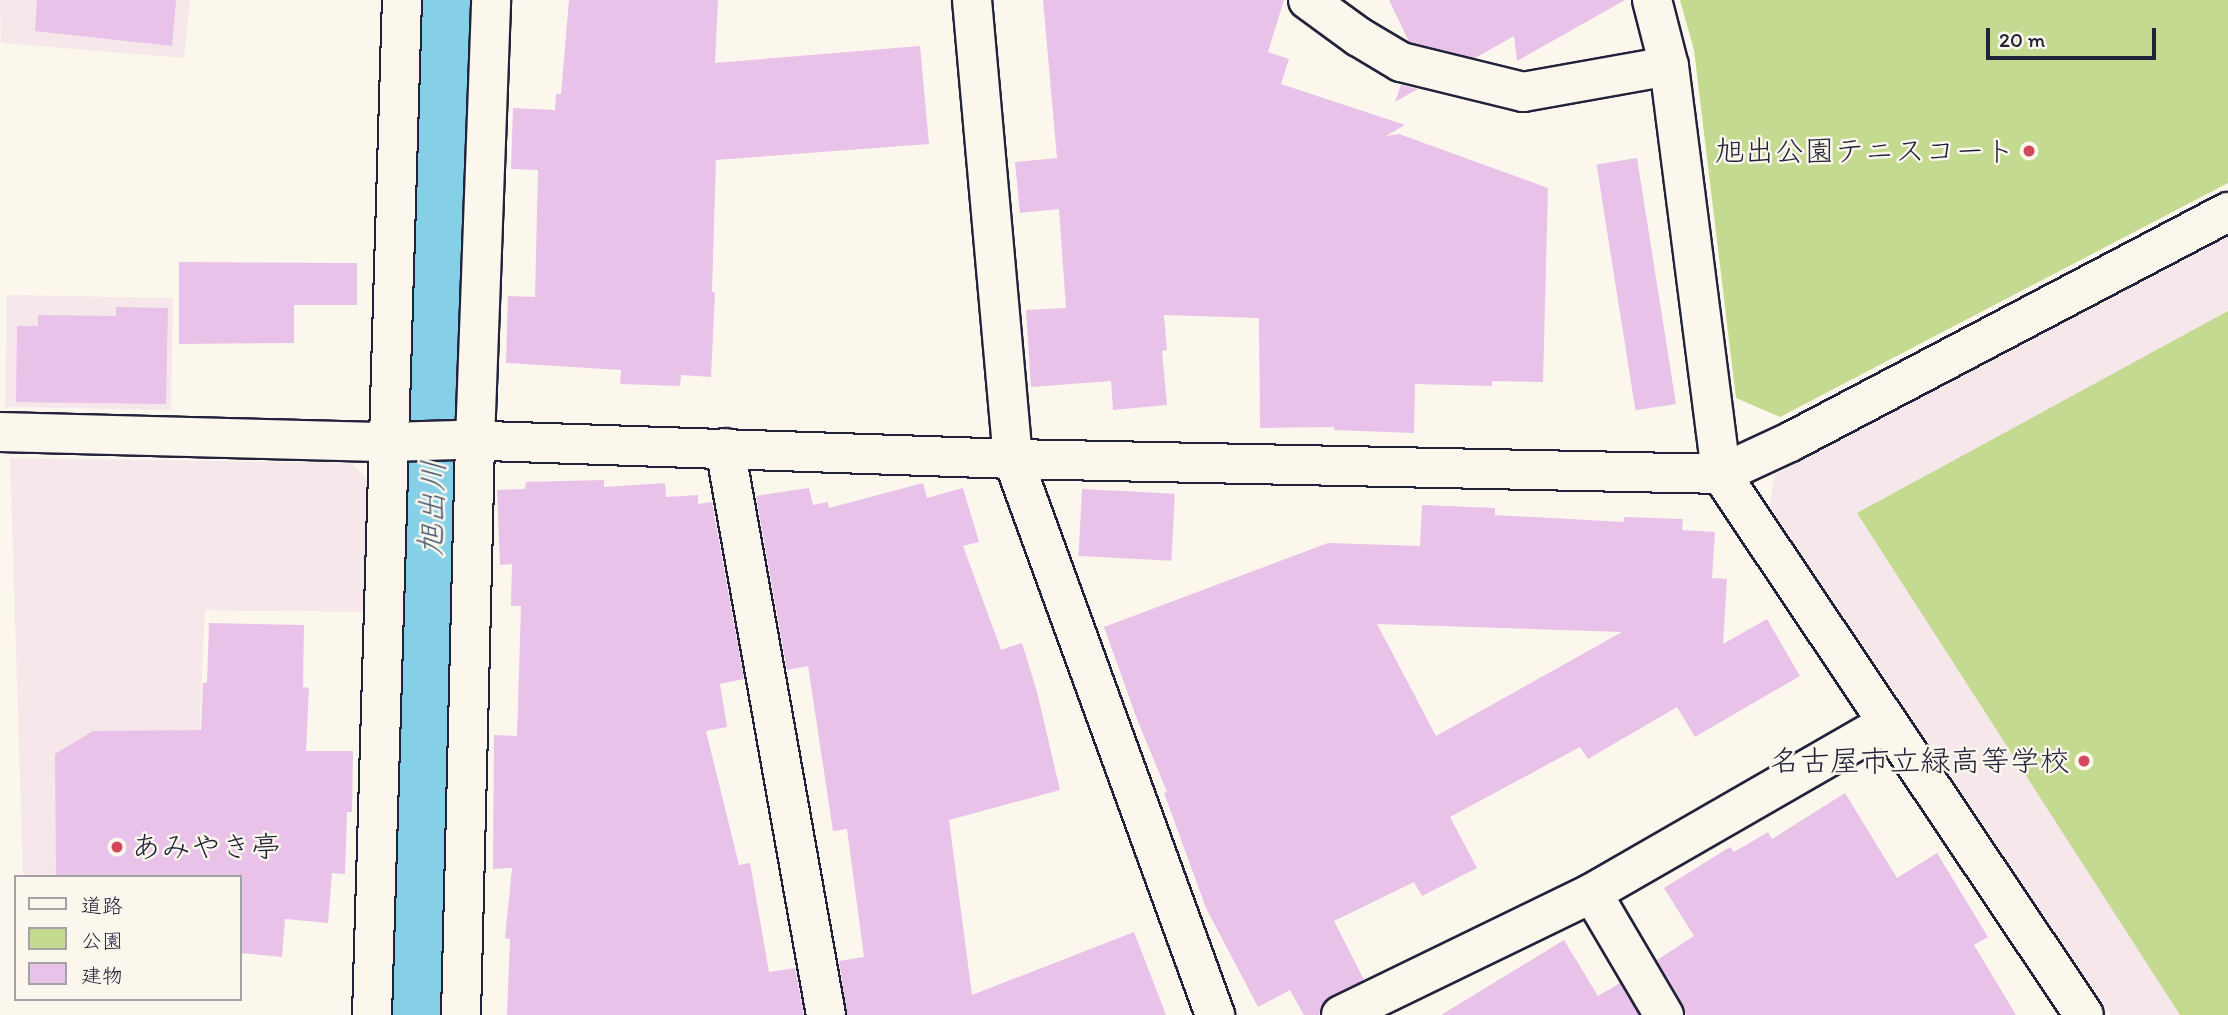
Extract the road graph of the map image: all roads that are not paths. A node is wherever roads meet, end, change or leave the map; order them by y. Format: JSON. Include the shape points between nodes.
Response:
{"nodes":[{"id":1,"x":402,"y":0,"type":"edge"},
{"id":2,"x":491,"y":0,"type":"edge"},
{"id":3,"x":972,"y":0,"type":"edge"},
{"id":4,"x":1308,"y":0,"type":"edge"},
{"id":5,"x":1652,"y":0,"type":"edge"},
{"id":6,"x":1669,"y":66,"type":"junction"},
{"id":7,"x":2228,"y":212,"type":"edge"},
{"id":8,"x":0,"y":432,"type":"edge"},
{"id":9,"x":401,"y":441,"type":"junction"},
{"id":10,"x":467,"y":441,"type":"junction"},
{"id":11,"x":725,"y":448,"type":"junction"},
{"id":12,"x":1013,"y":459,"type":"junction"},
{"id":13,"x":1721,"y":474,"type":"junction"},
{"id":14,"x":1886,"y":724,"type":"junction"},
{"id":15,"x":1592,"y":893,"type":"junction"},
{"id":16,"x":372,"y":1015,"type":"edge"},
{"id":17,"x":461,"y":1015,"type":"edge"},
{"id":18,"x":826,"y":1015,"type":"edge"},
{"id":19,"x":1214,"y":1015,"type":"edge"},
{"id":20,"x":1341,"y":1015,"type":"edge"},
{"id":21,"x":1664,"y":1015,"type":"edge"},
{"id":22,"x":2084,"y":1015,"type":"edge"}],
"edges":[{"from":1,"to":9,"type":"street"},
{"from":2,"to":10,"type":"street"},
{"from":3,"to":12,"type":"street"},
{"from":4,"to":6,"type":"street","via":[[1401,62],[1523,92]]},
{"from":5,"to":6,"type":"street"},
{"from":6,"to":13,"type":"street"},
{"from":7,"to":13,"type":"street"},
{"from":8,"to":9,"type":"street"},
{"from":9,"to":10,"type":"street"},
{"from":9,"to":16,"type":"street"},
{"from":10,"to":11,"type":"street"},
{"from":10,"to":17,"type":"street"},
{"from":11,"to":12,"type":"street"},
{"from":11,"to":18,"type":"street"},
{"from":12,"to":13,"type":"street"},
{"from":12,"to":19,"type":"street"},
{"from":13,"to":14,"type":"street"},
{"from":14,"to":15,"type":"street"},
{"from":14,"to":22,"type":"street"},
{"from":15,"to":20,"type":"street"},
{"from":15,"to":21,"type":"street"}]}
